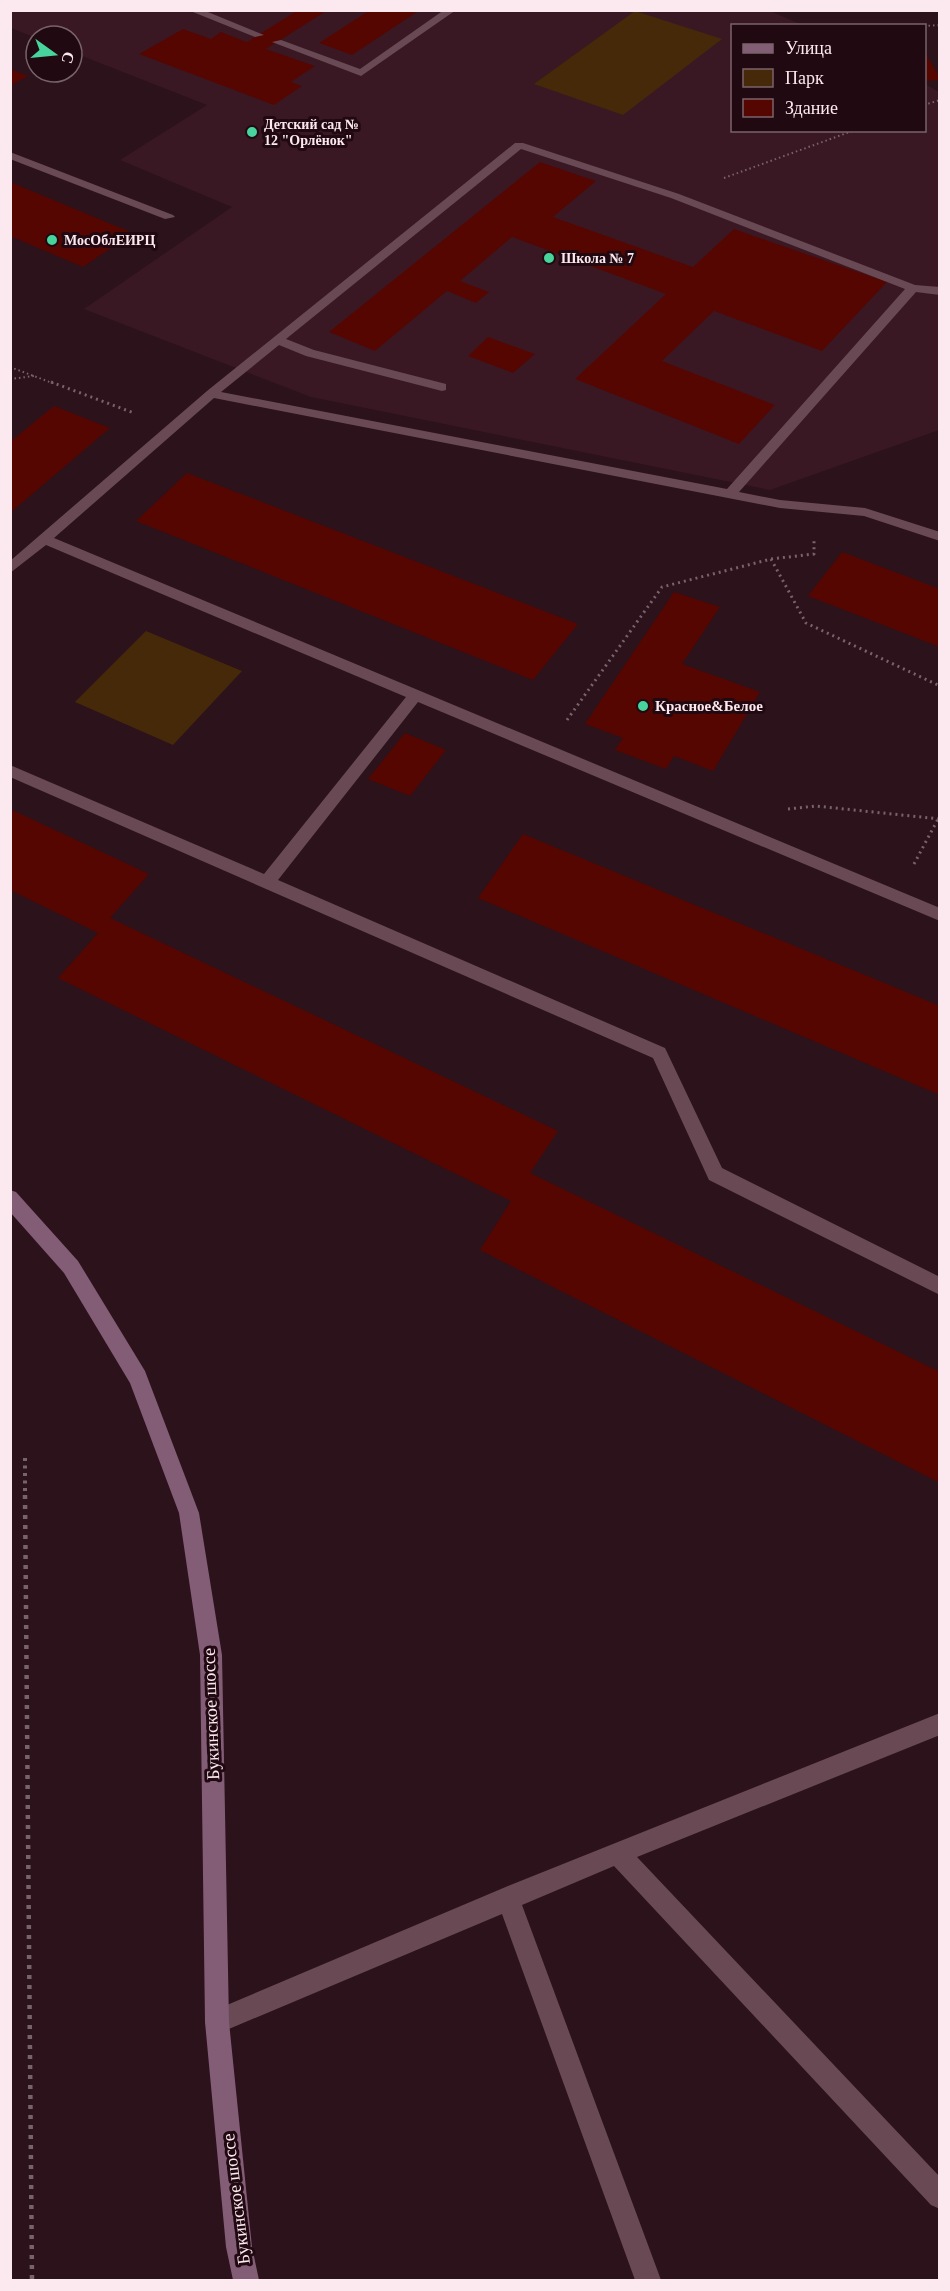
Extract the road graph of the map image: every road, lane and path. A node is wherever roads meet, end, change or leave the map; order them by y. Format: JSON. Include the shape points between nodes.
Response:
{"nodes":[{"id":1,"x":193,"y":10,"type":"edge"},
{"id":2,"x":451,"y":10,"type":"edge"},
{"id":3,"x":258,"y":35,"type":"dead end"},
{"id":4,"x":277,"y":42,"type":"dead end"},
{"id":5,"x":850,"y":132,"type":"edge"},
{"id":6,"x":10,"y":155,"type":"edge"},
{"id":7,"x":675,"y":196,"type":"junction"},
{"id":8,"x":169,"y":217,"type":"dead end"},
{"id":9,"x":913,"y":288,"type":"junction"},
{"id":10,"x":939,"y":291,"type":"edge"},
{"id":11,"x":278,"y":340,"type":"junction"},
{"id":12,"x":10,"y":367,"type":"edge"},
{"id":13,"x":35,"y":376,"type":"junction"},
{"id":14,"x":10,"y":379,"type":"edge"},
{"id":15,"x":442,"y":387,"type":"dead end"},
{"id":16,"x":211,"y":394,"type":"junction"},
{"id":17,"x":173,"y":427,"type":"junction"},
{"id":18,"x":730,"y":494,"type":"junction"},
{"id":19,"x":815,"y":507,"type":"junction"},
{"id":20,"x":939,"y":537,"type":"edge"},
{"id":21,"x":44,"y":539,"type":"junction"},
{"id":22,"x":771,"y":559,"type":"junction"},
{"id":23,"x":10,"y":569,"type":"edge"},
{"id":24,"x":939,"y":686,"type":"edge"},
{"id":25,"x":415,"y":695,"type":"junction"},
{"id":26,"x":546,"y":750,"type":"junction"},
{"id":27,"x":10,"y":770,"type":"edge"},
{"id":28,"x":783,"y":809,"type":"dead end"},
{"id":29,"x":938,"y":819,"type":"edge"},
{"id":30,"x":267,"y":882,"type":"junction"},
{"id":31,"x":897,"y":897,"type":"junction"},
{"id":32,"x":939,"y":915,"type":"edge"},
{"id":33,"x":10,"y":1198,"type":"edge"},
{"id":34,"x":939,"y":1287,"type":"edge"},
{"id":35,"x":25,"y":1458,"type":"dead end"},
{"id":36,"x":939,"y":1724,"type":"edge"},
{"id":37,"x":618,"y":1853,"type":"junction"},
{"id":38,"x":508,"y":1898,"type":"junction"},
{"id":39,"x":217,"y":2022,"type":"junction"},
{"id":40,"x":939,"y":2196,"type":"edge"},
{"id":41,"x":32,"y":2280,"type":"edge"},
{"id":42,"x":246,"y":2280,"type":"edge"},
{"id":43,"x":648,"y":2280,"type":"edge"}],
"edges":[{"from":1,"to":3,"type":"lane"},
{"from":2,"to":4,"type":"lane","via":[[361,73]]},
{"from":5,"to":7,"type":"path"},
{"from":6,"to":8,"type":"lane"},
{"from":7,"to":9,"type":"lane"},
{"from":7,"to":11,"type":"lane","via":[[519,145]]},
{"from":9,"to":10,"type":"lane"},
{"from":9,"to":18,"type":"lane"},
{"from":11,"to":15,"type":"lane","via":[[310,353]]},
{"from":11,"to":16,"type":"lane"},
{"from":12,"to":13,"type":"path"},
{"from":13,"to":14,"type":"path"},
{"from":13,"to":17,"type":"path"},
{"from":16,"to":17,"type":"lane"},
{"from":16,"to":18,"type":"lane"},
{"from":17,"to":21,"type":"lane"},
{"from":18,"to":19,"type":"lane"},
{"from":19,"to":20,"type":"lane","via":[[865,512]]},
{"from":19,"to":22,"type":"path","via":[[814,554]]},
{"from":21,"to":23,"type":"lane"},
{"from":21,"to":25,"type":"lane"},
{"from":22,"to":24,"type":"path","via":[[806,624]]},
{"from":22,"to":26,"type":"path","via":[[662,587]]},
{"from":25,"to":26,"type":"lane"},
{"from":25,"to":30,"type":"lane"},
{"from":26,"to":31,"type":"lane"},
{"from":27,"to":30,"type":"lane"},
{"from":28,"to":29,"type":"path","via":[[816,806]]},
{"from":29,"to":31,"type":"path"},
{"from":30,"to":34,"type":"lane","via":[[659,1053],[715,1174]]},
{"from":31,"to":32,"type":"lane"},
{"from":33,"to":39,"type":"main road","name":"Букинское шоссе","via":[[71,1267],[138,1378],[189,1513],[211,1655]]},
{"from":35,"to":41,"type":"path"},
{"from":36,"to":37,"type":"lane"},
{"from":37,"to":38,"type":"lane"},
{"from":37,"to":40,"type":"lane"},
{"from":38,"to":39,"type":"lane"},
{"from":38,"to":43,"type":"lane"},
{"from":39,"to":42,"type":"main road","name":"Букинское шоссе","via":[[239,2247]]}]}
